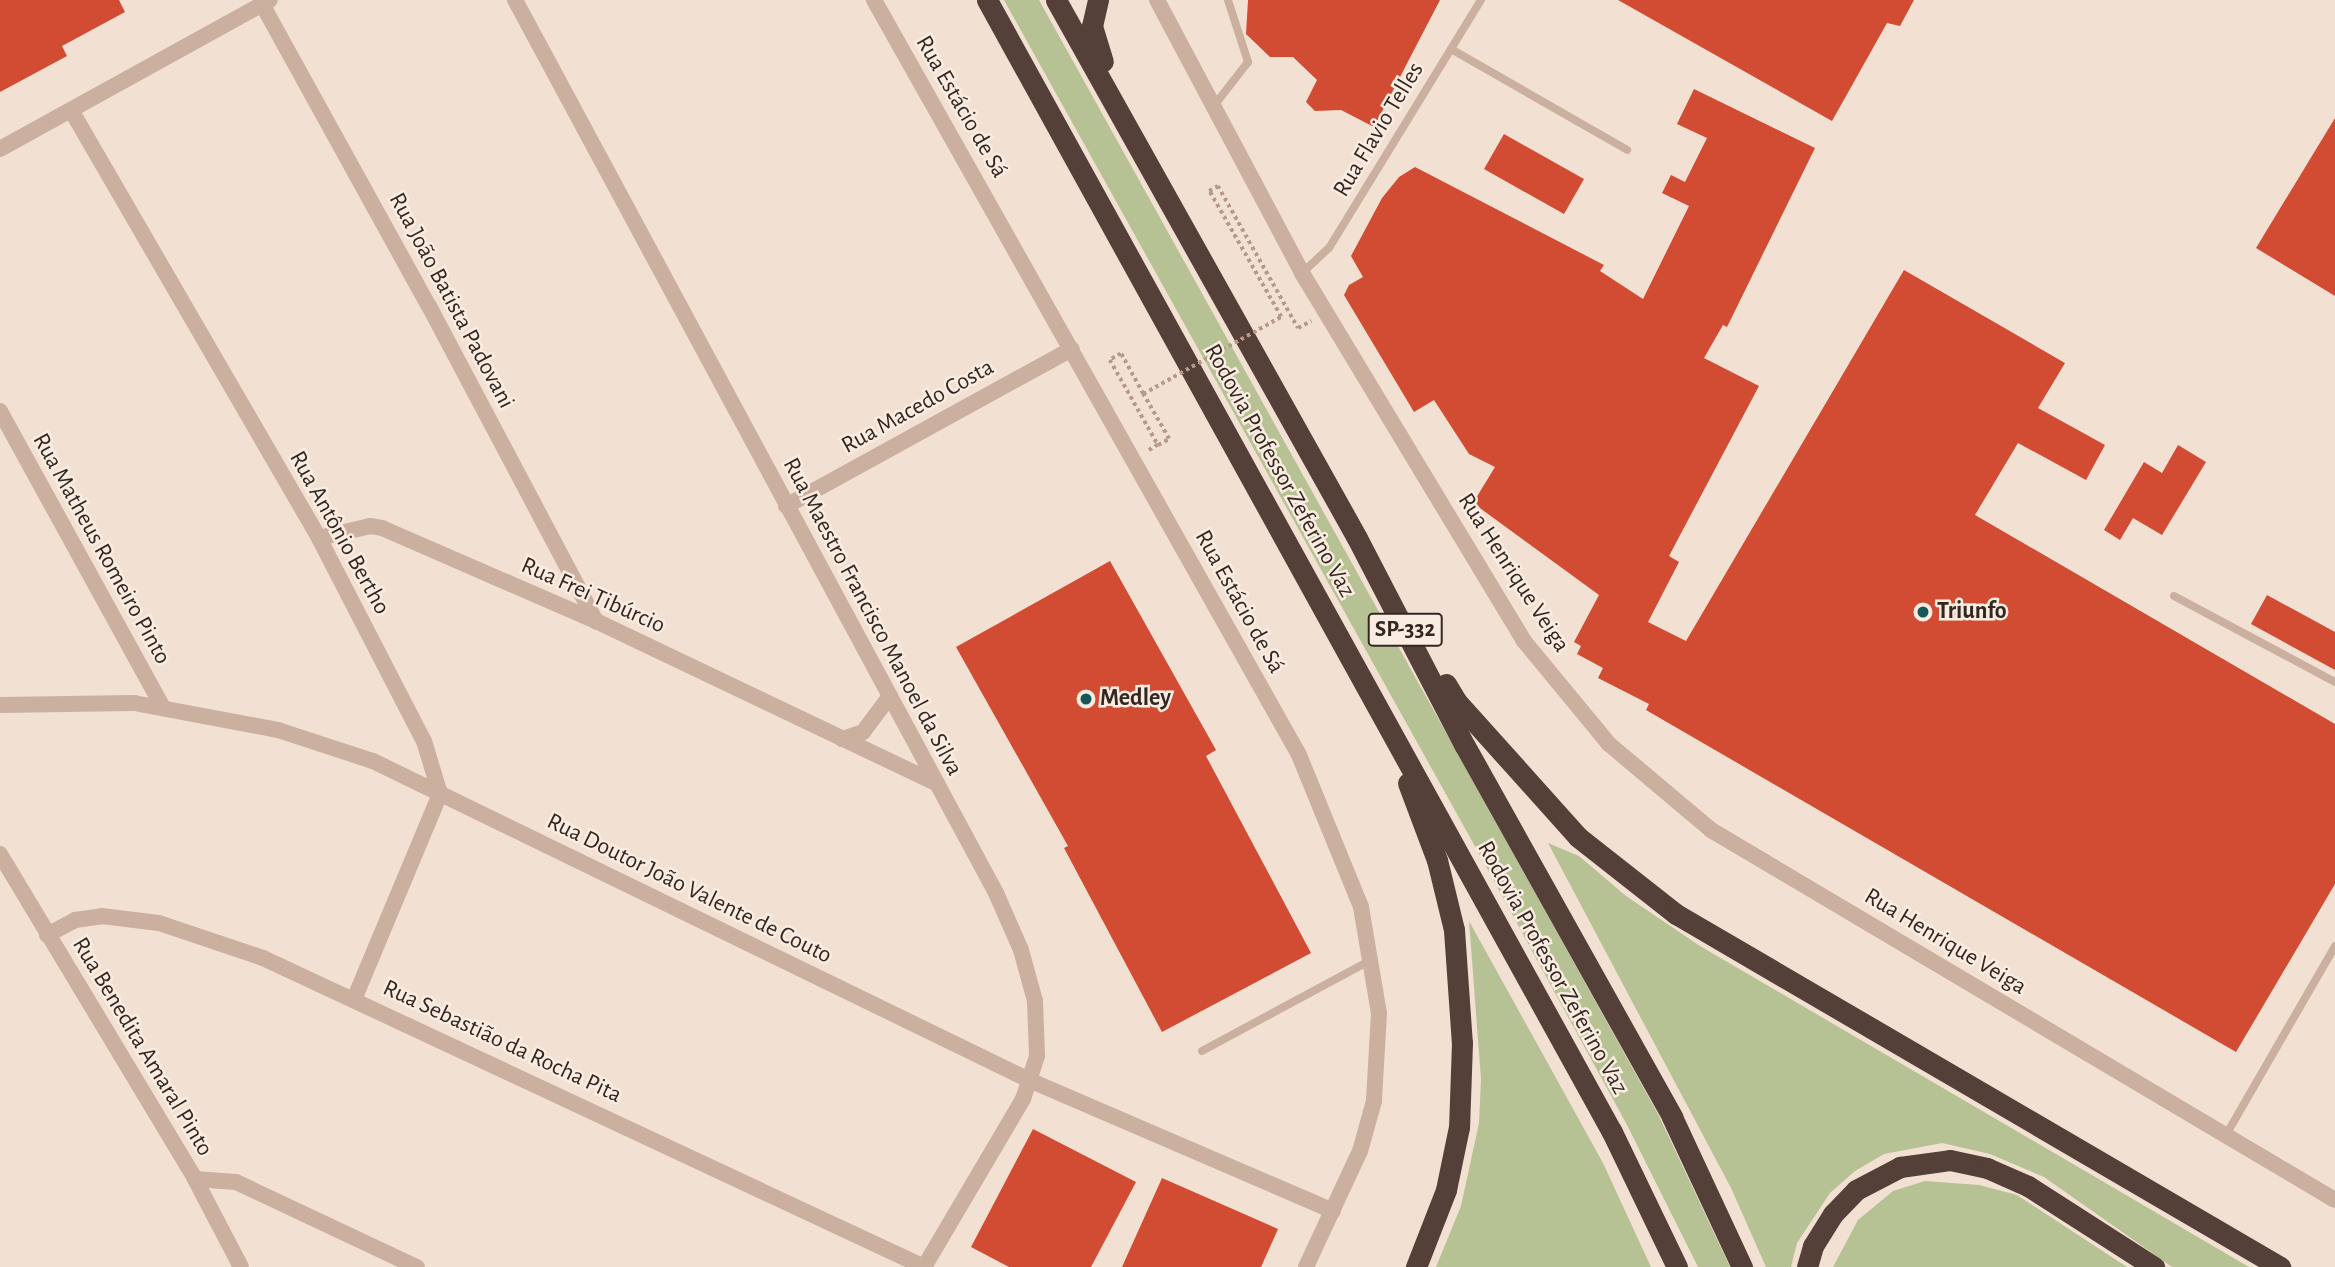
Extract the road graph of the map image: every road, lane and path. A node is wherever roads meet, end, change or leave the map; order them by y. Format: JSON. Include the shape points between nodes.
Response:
{"nodes":[{"id":1,"x":515,"y":0,"type":"edge"},
{"id":2,"x":874,"y":0,"type":"edge"},
{"id":3,"x":987,"y":0,"type":"edge"},
{"id":4,"x":1056,"y":0,"type":"edge"},
{"id":5,"x":1097,"y":0,"type":"edge"},
{"id":6,"x":1157,"y":0,"type":"edge"},
{"id":7,"x":1228,"y":0,"type":"edge"},
{"id":8,"x":1481,"y":0,"type":"edge"},
{"id":9,"x":266,"y":2,"type":"edge"},
{"id":10,"x":1451,"y":49,"type":"junction"},
{"id":11,"x":1213,"y":107,"type":"junction"},
{"id":12,"x":71,"y":110,"type":"junction"},
{"id":13,"x":0,"y":149,"type":"edge"},
{"id":14,"x":1627,"y":150,"type":"dead end"},
{"id":15,"x":1150,"y":169,"type":"junction"},
{"id":16,"x":1302,"y":273,"type":"junction"},
{"id":17,"x":1298,"y":328,"type":"dead end"},
{"id":18,"x":1072,"y":349,"type":"junction"},
{"id":19,"x":1143,"y":394,"type":"junction"},
{"id":20,"x":0,"y":411,"type":"edge"},
{"id":21,"x":786,"y":506,"type":"junction"},
{"id":22,"x":318,"y":538,"type":"junction"},
{"id":23,"x":1357,"y":538,"type":"junction"},
{"id":24,"x":2175,"y":596,"type":"dead end"},
{"id":25,"x":596,"y":621,"type":"junction"},
{"id":26,"x":2335,"y":682,"type":"edge"},
{"id":27,"x":890,"y":696,"type":"junction"},
{"id":28,"x":1376,"y":699,"type":"junction"},
{"id":29,"x":0,"y":705,"type":"edge"},
{"id":30,"x":163,"y":708,"type":"junction"},
{"id":31,"x":842,"y":739,"type":"junction"},
{"id":32,"x":935,"y":783,"type":"junction"},
{"id":33,"x":440,"y":794,"type":"junction"},
{"id":34,"x":0,"y":854,"type":"edge"},
{"id":35,"x":47,"y":935,"type":"junction"},
{"id":36,"x":2335,"y":946,"type":"edge"},
{"id":37,"x":1371,"y":960,"type":"junction"},
{"id":38,"x":355,"y":997,"type":"junction"},
{"id":39,"x":1202,"y":1051,"type":"dead end"},
{"id":40,"x":1029,"y":1080,"type":"junction"},
{"id":41,"x":2226,"y":1135,"type":"junction"},
{"id":42,"x":195,"y":1179,"type":"junction"},
{"id":43,"x":2335,"y":1200,"type":"edge"},
{"id":44,"x":1333,"y":1211,"type":"junction"},
{"id":45,"x":241,"y":1267,"type":"edge"},
{"id":46,"x":417,"y":1267,"type":"edge"},
{"id":47,"x":924,"y":1267,"type":"edge"},
{"id":48,"x":1306,"y":1267,"type":"edge"},
{"id":49,"x":1416,"y":1267,"type":"edge"},
{"id":50,"x":1677,"y":1267,"type":"edge"},
{"id":51,"x":1742,"y":1267,"type":"edge"},
{"id":52,"x":1807,"y":1267,"type":"edge"},
{"id":53,"x":2154,"y":1267,"type":"edge"},
{"id":54,"x":2280,"y":1267,"type":"edge"}],
"edges":[{"from":1,"to":21,"type":"street","name":"Rua Maestro Francisco Manoel da Silva"},
{"from":2,"to":18,"type":"street","name":"Rua Estácio de Sá"},
{"from":3,"to":28,"type":"highway","name":"Rodovia Professor Zeferino Vaz","number":"SP-332"},
{"from":4,"to":15,"type":"highway","name":"Rodovia Professor Zeferino Vaz","number":"SP-332"},
{"from":5,"to":15,"type":"highway","via":[[1093,40]]},
{"from":6,"to":11,"type":"street","name":"Rua Henrique Veiga"},
{"from":7,"to":11,"type":"lane","via":[[1248,62]]},
{"from":8,"to":10,"type":"lane","name":"Rua Flavio Telles"},
{"from":9,"to":12,"type":"street"},
{"from":9,"to":25,"type":"street","name":"Rua João Batista Padovani"},
{"from":10,"to":14,"type":"lane"},
{"from":10,"to":16,"type":"lane","name":"Rua Flavio Telles","via":[[1329,248]]},
{"from":11,"to":16,"type":"street","name":"Rua Henrique Veiga"},
{"from":12,"to":13,"type":"street"},
{"from":12,"to":22,"type":"street","name":"Rua Antônio Bertho"},
{"from":15,"to":23,"type":"highway","name":"Rodovia Professor Zeferino Vaz","number":"SP-332"},
{"from":16,"to":41,"type":"street","name":"Rua Henrique Veiga","via":[[1524,641],[1609,744],[1711,830]]},
{"from":17,"to":19,"type":"path","bridge":true,"via":[[1218,186],[1209,191],[1281,317]]},
{"from":18,"to":21,"type":"street","name":"Rua Macedo Costa"},
{"from":18,"to":37,"type":"street","name":"Rua Estácio de Sá","via":[[1299,755],[1361,907]]},
{"from":19,"to":19,"type":"path","bridge":true,"via":[[1169,439],[1158,445],[1110,360],[1121,354]]},
{"from":20,"to":30,"type":"street","name":"Rua Matheus Romeiro Pinto"},
{"from":21,"to":27,"type":"street","name":"Rua Maestro Francisco Manoel da Silva"},
{"from":22,"to":25,"type":"street","name":"Rua Frei Tibúrcio","via":[[376,526]]},
{"from":22,"to":33,"type":"street","name":"Rua Antônio Bertho","via":[[424,741]]},
{"from":23,"to":51,"type":"highway","name":"Rodovia Professor Zeferino Vaz","number":"SP-332","via":[[1465,746],[1672,1117]]},
{"from":23,"to":54,"type":"highway","via":[[1457,702],[1546,805],[1616,870],[1746,958]]},
{"from":24,"to":26,"type":"lane"},
{"from":25,"to":31,"type":"street","name":"Rua Frei Tibúrcio"},
{"from":27,"to":31,"type":"street","via":[[863,732]]},
{"from":27,"to":32,"type":"street","name":"Rua Maestro Francisco Manoel da Silva"},
{"from":28,"to":49,"type":"highway","via":[[1437,860],[1460,975],[1459,1127],[1446,1190]]},
{"from":28,"to":50,"type":"highway","name":"Rodovia Professor Zeferino Vaz","number":"SP-332","via":[[1612,1132]]},
{"from":29,"to":30,"type":"street","name":"Rua Doutor João Valente de Couto","via":[[134,703]]},
{"from":30,"to":33,"type":"street","name":"Rua Doutor João Valente de Couto","via":[[278,730],[373,761]]},
{"from":31,"to":32,"type":"street","name":"Rua Frei Tibúrcio"},
{"from":32,"to":40,"type":"street","name":"Rua Maestro Francisco Manoel da Silva","via":[[996,893],[1021,950],[1035,1001],[1037,1056]]},
{"from":33,"to":38,"type":"street"},
{"from":33,"to":40,"type":"street","name":"Rua Doutor João Valente de Couto"},
{"from":34,"to":35,"type":"street","name":"Rua Benedita Amaral Pinto"},
{"from":35,"to":38,"type":"street","name":"Rua Sebastião da Rocha Pita","via":[[88,916],[159,923],[263,958]]},
{"from":35,"to":42,"type":"street","name":"Rua Benedita Amaral Pinto"},
{"from":36,"to":41,"type":"lane"},
{"from":37,"to":39,"type":"lane"},
{"from":37,"to":44,"type":"street","name":"Rua Estácio de Sá","via":[[1379,1013],[1374,1101],[1360,1151]]},
{"from":38,"to":47,"type":"street","name":"Rua Sebastião da Rocha Pita"},
{"from":40,"to":44,"type":"street","name":"Rua Doutor João Valente de Couto"},
{"from":40,"to":47,"type":"street","name":"Rua Maestro Francisco Manoel da Silva","via":[[1023,1099]]},
{"from":41,"to":43,"type":"street","name":"Rua Henrique Veiga"},
{"from":42,"to":45,"type":"street","name":"Rua Benedita Amaral Pinto"},
{"from":42,"to":46,"type":"street","via":[[236,1182]]},
{"from":44,"to":48,"type":"street","name":"Rua Estácio de Sá"},
{"from":52,"to":53,"type":"highway","via":[[1813,1246],[1833,1214],[1856,1190],[1900,1167],[1950,1160],[1987,1168],[2028,1186]]}]}
